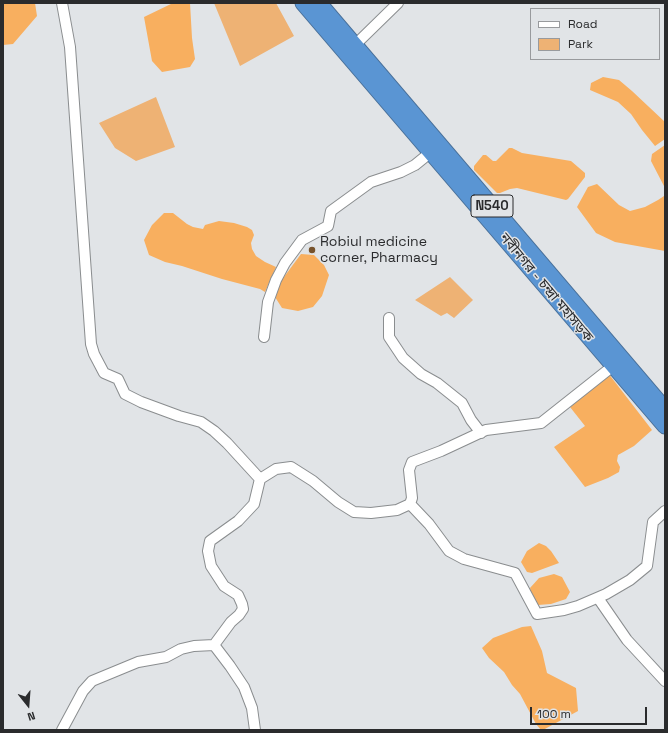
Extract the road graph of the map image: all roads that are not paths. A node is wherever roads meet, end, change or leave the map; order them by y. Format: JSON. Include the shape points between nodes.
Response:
{"nodes":[{"id":1,"x":62,"y":3,"type":"edge"},
{"id":2,"x":303,"y":3,"type":"edge"},
{"id":3,"x":319,"y":3,"type":"edge"},
{"id":4,"x":398,"y":3,"type":"edge"},
{"id":5,"x":355,"y":45,"type":"junction"},
{"id":6,"x":431,"y":152,"type":"junction"},
{"id":7,"x":389,"y":318,"type":"dead end"},
{"id":8,"x":264,"y":337,"type":"dead end"},
{"id":9,"x":613,"y":366,"type":"junction"},
{"id":10,"x":665,"y":409,"type":"edge"},
{"id":11,"x":665,"y":426,"type":"edge"},
{"id":12,"x":481,"y":433,"type":"junction"},
{"id":13,"x":260,"y":479,"type":"junction"},
{"id":14,"x":410,"y":504,"type":"junction"},
{"id":15,"x":665,"y":511,"type":"edge"},
{"id":16,"x":598,"y":598,"type":"junction"},
{"id":17,"x":214,"y":645,"type":"junction"},
{"id":18,"x":665,"y":682,"type":"edge"},
{"id":19,"x":62,"y":730,"type":"edge"},
{"id":20,"x":255,"y":730,"type":"edge"}],
"edges":[{"from":1,"to":13,"type":"street","via":[[70,47],[91,344],[94,354],[104,373],[118,379],[125,394],[201,422],[227,443]]},
{"from":2,"to":6,"type":"highway","name":"নবীনগর - চন্দ্রা মহাসড়ক","number":"N540"},
{"from":3,"to":5,"type":"highway","name":"নবীনগর - চন্দ্রা মহাসড়ক","number":"N540"},
{"from":4,"to":5,"type":"street"},
{"from":5,"to":10,"type":"highway","name":"নবীনগর - চন্দ্রা মহাসড়ক","number":"N540"},
{"from":6,"to":8,"type":"street","via":[[415,166],[371,182],[331,211],[328,226],[302,240],[285,262],[276,280],[268,302]]},
{"from":6,"to":9,"type":"highway","name":"নবীনগর - চন্দ্রা মহাসড়ক","number":"N540"},
{"from":7,"to":12,"type":"street","via":[[389,337],[403,358],[462,403]]},
{"from":9,"to":11,"type":"highway","name":"নবীনগর - চন্দ্রা মহাসড়ক","number":"N540"},
{"from":9,"to":12,"type":"street","via":[[541,423],[486,430]]},
{"from":12,"to":14,"type":"street","via":[[412,462],[409,470],[412,498]]},
{"from":13,"to":14,"type":"street","via":[[276,469],[291,467],[354,512],[370,514],[397,510]]},
{"from":13,"to":17,"type":"street","via":[[254,504],[238,521],[210,541],[208,551],[211,566],[224,586],[238,595],[243,609]]},
{"from":14,"to":16,"type":"street","via":[[449,551],[464,559],[516,573],[537,614],[564,610]]},
{"from":15,"to":16,"type":"street","via":[[653,522],[647,566],[630,580]]},
{"from":16,"to":18,"type":"street","via":[[627,640]]},
{"from":17,"to":19,"type":"street","via":[[194,646],[138,662],[92,681],[83,691]]},
{"from":17,"to":20,"type":"street","via":[[244,687],[252,708]]}]}
